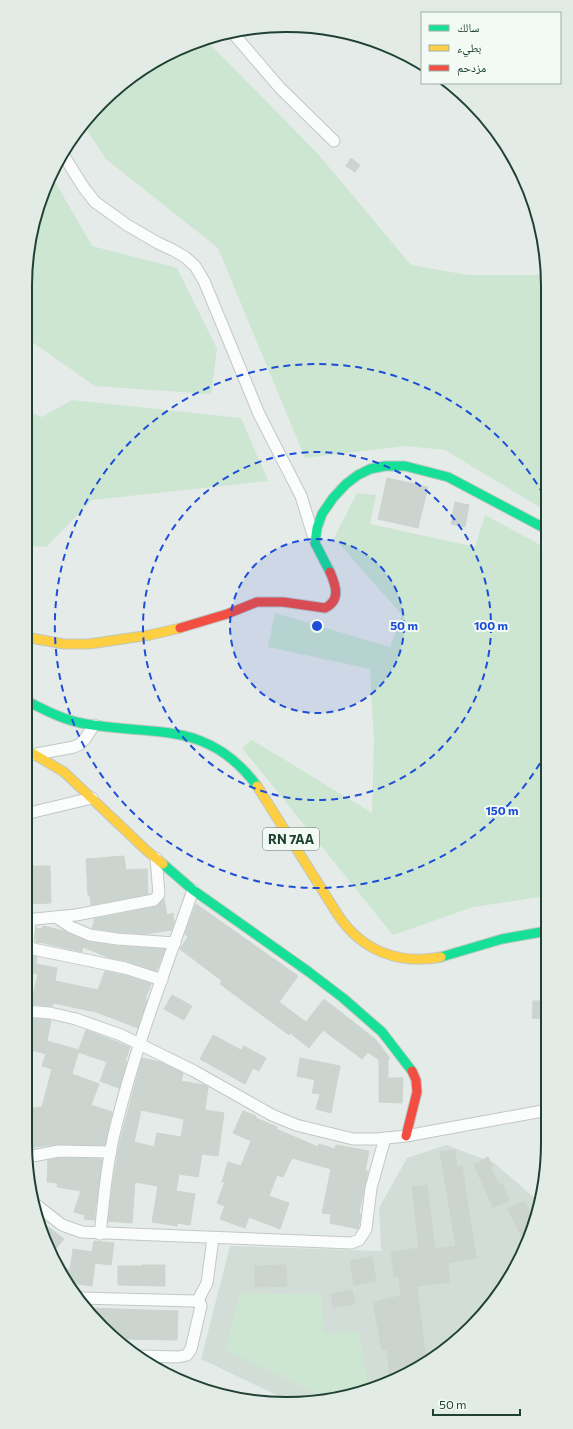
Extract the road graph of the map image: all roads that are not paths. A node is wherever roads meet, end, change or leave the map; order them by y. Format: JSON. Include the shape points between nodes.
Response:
{"nodes":[{"id":1,"x":236,"y":37,"type":"edge"},
{"id":2,"x":334,"y":141,"type":"dead end"},
{"id":3,"x":66,"y":159,"type":"edge"},
{"id":4,"x":541,"y":526,"type":"edge"},
{"id":5,"x":315,"y":543,"type":"junction"},
{"id":6,"x":32,"y":638,"type":"edge"},
{"id":7,"x":32,"y":703,"type":"edge"},
{"id":8,"x":94,"y":725,"type":"junction"},
{"id":9,"x":32,"y":752,"type":"edge"},
{"id":10,"x":32,"y":755,"type":"edge"},
{"id":11,"x":92,"y":798,"type":"junction"},
{"id":12,"x":32,"y":812,"type":"edge"},
{"id":13,"x":156,"y":858,"type":"junction"},
{"id":14,"x":193,"y":890,"type":"junction"},
{"id":15,"x":56,"y":917,"type":"junction"},
{"id":16,"x":32,"y":919,"type":"edge"},
{"id":17,"x":541,"y":932,"type":"edge"},
{"id":18,"x":175,"y":943,"type":"junction"},
{"id":19,"x":32,"y":948,"type":"edge"},
{"id":20,"x":162,"y":980,"type":"junction"},
{"id":21,"x":32,"y":1011,"type":"edge"},
{"id":22,"x":139,"y":1043,"type":"junction"},
{"id":23,"x":541,"y":1111,"type":"edge"},
{"id":24,"x":406,"y":1136,"type":"junction"},
{"id":25,"x":385,"y":1138,"type":"junction"},
{"id":26,"x":111,"y":1152,"type":"junction"},
{"id":27,"x":33,"y":1156,"type":"edge"},
{"id":28,"x":41,"y":1209,"type":"edge"},
{"id":29,"x":100,"y":1234,"type":"junction"},
{"id":30,"x":213,"y":1238,"type":"junction"},
{"id":31,"x":86,"y":1298,"type":"edge"},
{"id":32,"x":197,"y":1302,"type":"junction"},
{"id":33,"x":148,"y":1356,"type":"edge"}],
"edges":[{"from":1,"to":2,"type":"street","via":[[280,88]]},
{"from":3,"to":5,"type":"street","via":[[95,202],[139,232],[185,257],[195,266],[259,414],[301,496]]},
{"from":4,"to":5,"type":"street","via":[[448,478],[405,466],[385,466],[370,468],[358,475],[333,498],[322,514]]},
{"from":5,"to":6,"type":"street","via":[[336,587],[335,600],[324,608],[283,602],[257,602],[185,627],[150,635],[89,644],[64,644]]},
{"from":7,"to":8,"type":"street","number":"RN 7AA","via":[[64,718]]},
{"from":8,"to":9,"type":"street","via":[[80,744],[74,747]]},
{"from":8,"to":17,"type":"street","number":"RN 7AA","via":[[168,732],[211,745],[229,756],[247,774],[263,796],[339,918],[356,938],[382,952],[402,958],[426,959],[489,942]]},
{"from":10,"to":11,"type":"street","via":[[64,772]]},
{"from":11,"to":12,"type":"street"},
{"from":11,"to":13,"type":"street"},
{"from":13,"to":14,"type":"street"},
{"from":13,"to":15,"type":"street","via":[[159,894],[154,900]]},
{"from":14,"to":18,"type":"street"},
{"from":14,"to":24,"type":"street","via":[[309,972],[382,1032],[416,1080],[417,1092]]},
{"from":15,"to":16,"type":"street"},
{"from":15,"to":18,"type":"street","via":[[90,935]]},
{"from":18,"to":20,"type":"street"},
{"from":19,"to":20,"type":"street","via":[[125,968]]},
{"from":20,"to":22,"type":"street"},
{"from":21,"to":22,"type":"street","via":[[76,1019]]},
{"from":22,"to":25,"type":"street","via":[[272,1115],[296,1125],[353,1139]]},
{"from":22,"to":26,"type":"street"},
{"from":23,"to":24,"type":"street"},
{"from":24,"to":25,"type":"street"},
{"from":25,"to":30,"type":"street","via":[[371,1188],[366,1229],[359,1240],[351,1243]]},
{"from":26,"to":27,"type":"street","via":[[59,1151]]},
{"from":26,"to":29,"type":"street"},
{"from":28,"to":29,"type":"street","via":[[69,1228]]},
{"from":29,"to":30,"type":"street"},
{"from":30,"to":32,"type":"street","via":[[207,1283]]},
{"from":31,"to":32,"type":"street"},
{"from":32,"to":33,"type":"street","via":[[201,1306],[191,1349],[187,1355]]}]}
